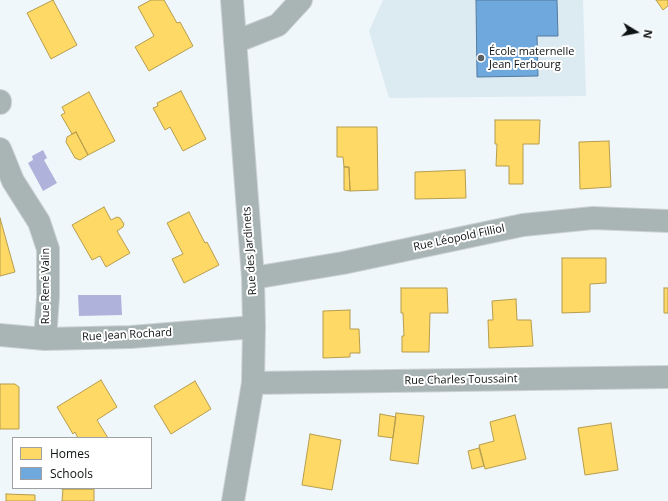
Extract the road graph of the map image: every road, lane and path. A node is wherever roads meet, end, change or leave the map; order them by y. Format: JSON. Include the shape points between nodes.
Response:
{"nodes":[{"id":1,"x":232,"y":0,"type":"edge"},
{"id":2,"x":301,"y":0,"type":"edge"},
{"id":3,"x":236,"y":42,"type":"junction"},
{"id":4,"x":0,"y":148,"type":"edge"},
{"id":5,"x":668,"y":221,"type":"edge"},
{"id":6,"x":253,"y":278,"type":"junction"},
{"id":7,"x":254,"y":327,"type":"junction"},
{"id":8,"x":0,"y":335,"type":"edge"},
{"id":9,"x":45,"y":339,"type":"junction"},
{"id":10,"x":668,"y":377,"type":"edge"},
{"id":11,"x":253,"y":383,"type":"junction"},
{"id":12,"x":233,"y":501,"type":"edge"}],
"edges":[{"from":1,"to":3,"type":"street","name":"Rue des Jardinets"},
{"from":2,"to":3,"type":"street","via":[[278,25]]},
{"from":3,"to":6,"type":"street","name":"Rue des Jardinets"},
{"from":4,"to":9,"type":"street","name":"Rue René Valin","via":[[13,181],[39,222],[48,249]]},
{"from":5,"to":6,"type":"street","name":"Rue Léopold Filliol","via":[[593,218],[523,225],[343,263]]},
{"from":6,"to":7,"type":"street","name":"Rue des Jardinets"},
{"from":7,"to":9,"type":"street","name":"Rue Jean Rochard"},
{"from":7,"to":11,"type":"street","name":"Rue des Jardinets"},
{"from":8,"to":9,"type":"street","name":"Rue Jean Rochard"},
{"from":10,"to":11,"type":"street","name":"Rue Charles Toussaint"},
{"from":11,"to":12,"type":"street","name":"Rue des Jardinets"}]}
